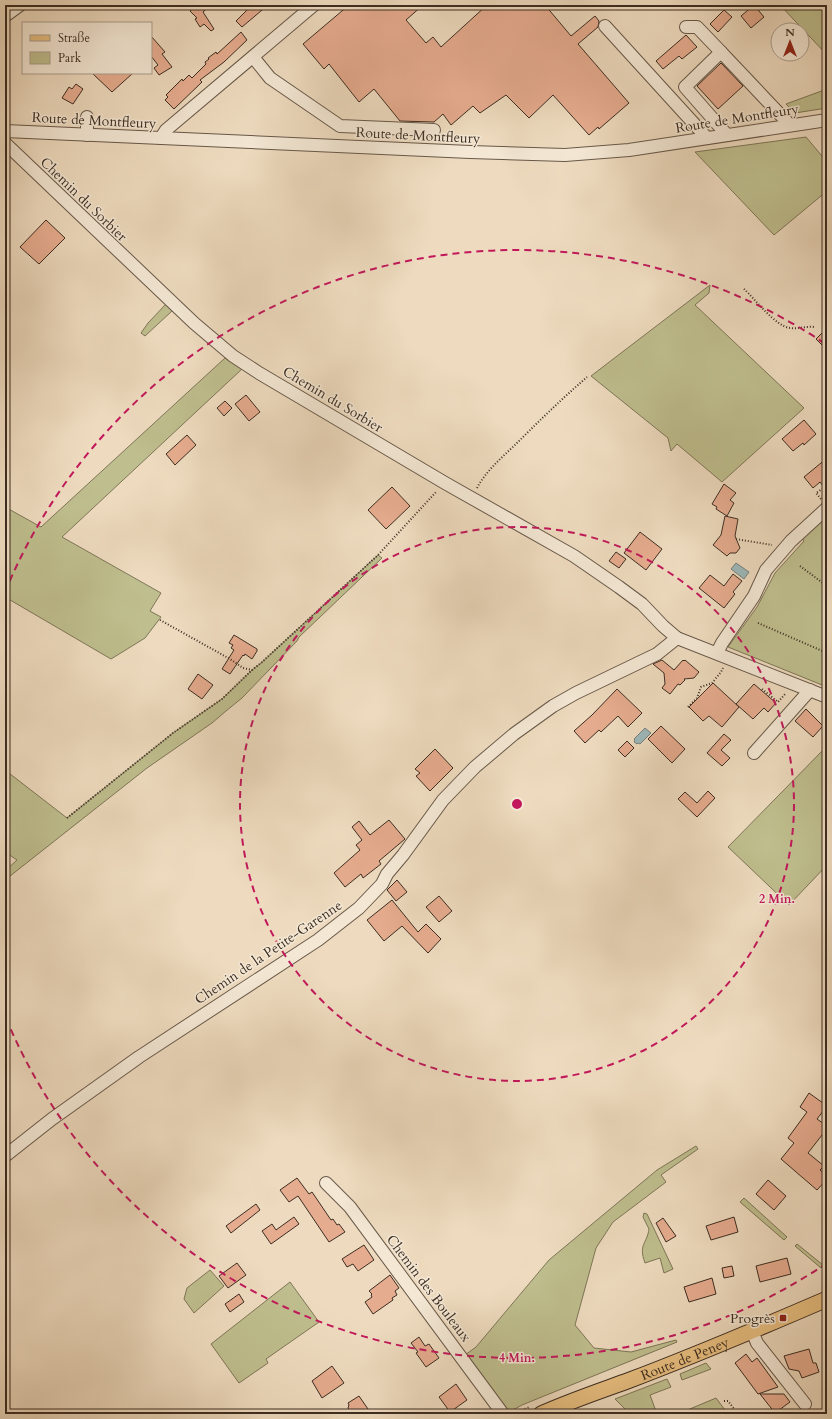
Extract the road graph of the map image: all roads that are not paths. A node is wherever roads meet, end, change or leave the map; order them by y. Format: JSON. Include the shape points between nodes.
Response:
{"nodes":[{"id":1,"x":20,"y":5,"type":"edge"},
{"id":2,"x":314,"y":5,"type":"edge"},
{"id":3,"x":5,"y":16,"type":"edge"},
{"id":4,"x":605,"y":26,"type":"dead end"},
{"id":5,"x":686,"y":27,"type":"dead end"},
{"id":6,"x":722,"y":52,"type":"junction"},
{"id":7,"x":253,"y":56,"type":"junction"},
{"id":8,"x":87,"y":117,"type":"dead end"},
{"id":9,"x":827,"y":120,"type":"edge"},
{"id":10,"x":790,"y":125,"type":"junction"},
{"id":11,"x":434,"y":130,"type":"dead end"},
{"id":12,"x":5,"y":131,"type":"edge"},
{"id":13,"x":87,"y":135,"type":"junction"},
{"id":14,"x":727,"y":135,"type":"junction"},
{"id":15,"x":161,"y":138,"type":"junction"},
{"id":16,"x":707,"y":138,"type":"junction"},
{"id":17,"x":5,"y":143,"type":"edge"},
{"id":18,"x":825,"y":505,"type":"edge"},
{"id":19,"x":677,"y":638,"type":"junction"},
{"id":20,"x":722,"y":655,"type":"junction"},
{"id":21,"x":810,"y":690,"type":"junction"},
{"id":22,"x":827,"y":697,"type":"edge"},
{"id":23,"x":754,"y":753,"type":"dead end"},
{"id":24,"x":5,"y":1156,"type":"edge"},
{"id":25,"x":326,"y":1183,"type":"dead end"},
{"id":26,"x":827,"y":1299,"type":"edge"},
{"id":27,"x":752,"y":1331,"type":"junction"},
{"id":28,"x":804,"y":1404,"type":"dead end"},
{"id":29,"x":536,"y":1411,"type":"edge"},
{"id":30,"x":503,"y":1414,"type":"edge"}],
"edges":[{"from":1,"to":3,"type":"street"},
{"from":2,"to":7,"type":"street"},
{"from":4,"to":16,"type":"street"},
{"from":5,"to":6,"type":"street","via":[[697,27]]},
{"from":6,"to":10,"type":"street"},
{"from":6,"to":14,"type":"street","via":[[685,87]]},
{"from":7,"to":11,"type":"street","via":[[270,78],[340,126]]},
{"from":7,"to":15,"type":"street","via":[[166,130]]},
{"from":8,"to":13,"type":"street"},
{"from":9,"to":10,"type":"street","name":"Route de Montfleury"},
{"from":10,"to":14,"type":"street","name":"Route de Montfleury"},
{"from":12,"to":13,"type":"street","name":"Route de Montfleury"},
{"from":13,"to":15,"type":"street","name":"Route de Montfleury"},
{"from":14,"to":16,"type":"street","name":"Route de Montfleury"},
{"from":15,"to":16,"type":"street","name":"Route de Montfleury","via":[[554,155],[629,150]]},
{"from":17,"to":19,"type":"street","name":"Chemin du Sorbier","via":[[188,318],[233,356],[595,569],[642,604]]},
{"from":18,"to":20,"type":"street","via":[[766,570],[754,596],[722,643]]},
{"from":19,"to":20,"type":"street","name":"Chemin du Sorbier"},
{"from":19,"to":24,"type":"street","name":"Chemin de la Petite-Garenne","via":[[657,654],[553,706],[514,734],[475,767],[443,800],[382,884],[359,908],[318,940],[139,1057]]},
{"from":20,"to":21,"type":"street","name":"Chemin du Sorbier"},
{"from":21,"to":22,"type":"street","name":"Chemin du Sorbier"},
{"from":21,"to":23,"type":"street"},
{"from":25,"to":30,"type":"street","name":"Chemin des Bouleaux","via":[[350,1207]]},
{"from":26,"to":27,"type":"main road","name":"Route de Peney"},
{"from":27,"to":28,"type":"street","via":[[757,1343]]},
{"from":27,"to":29,"type":"main road","name":"Route de Peney","via":[[629,1380]]}]}
